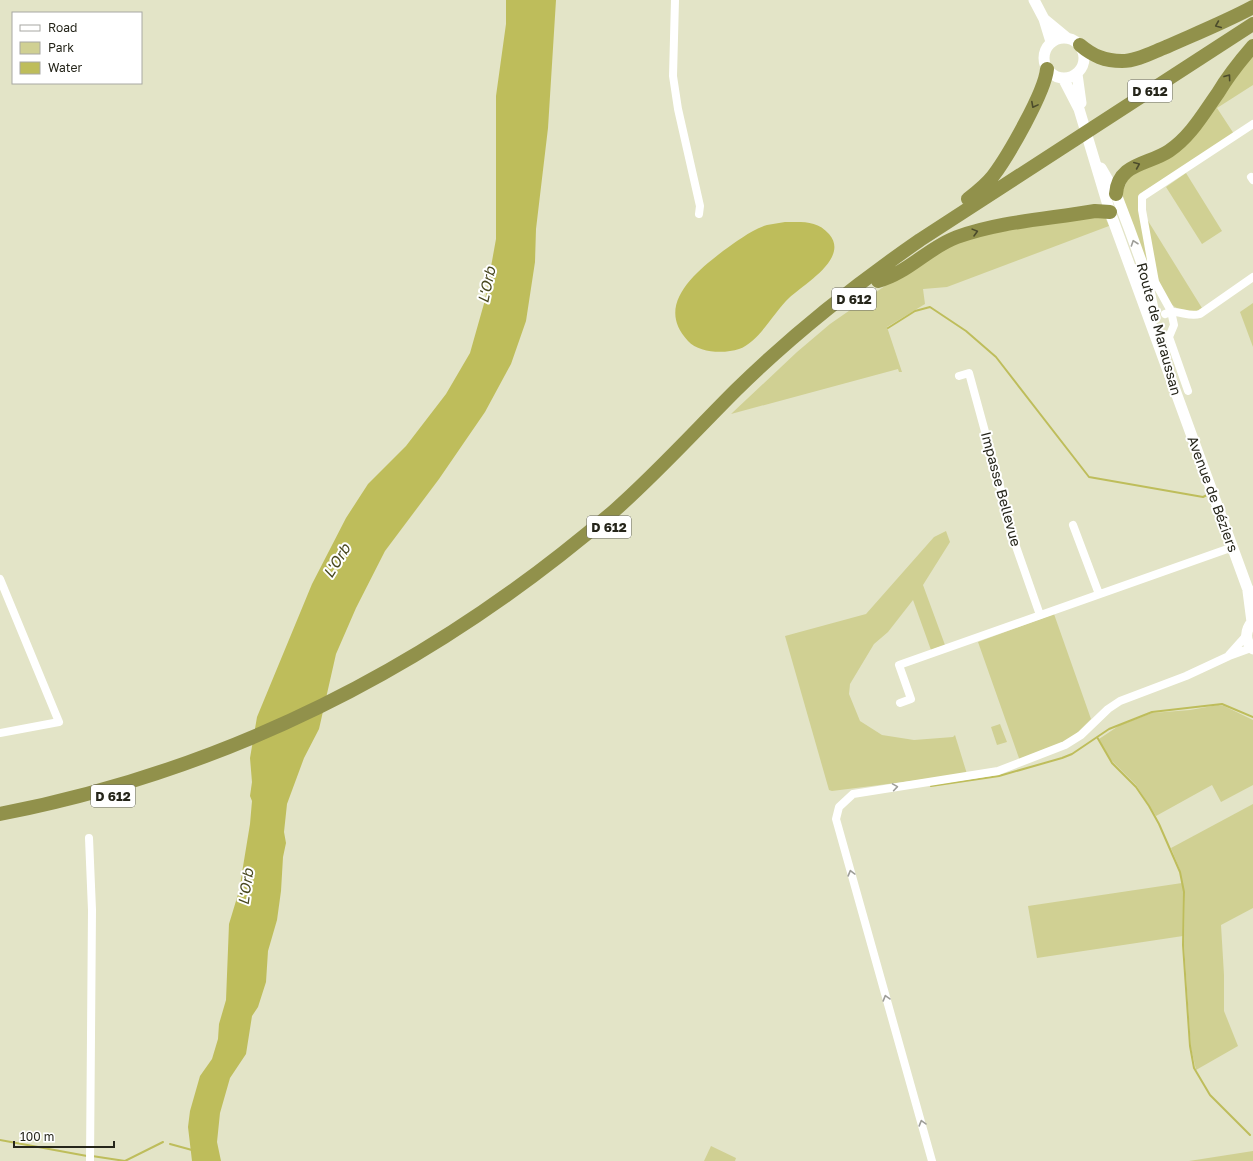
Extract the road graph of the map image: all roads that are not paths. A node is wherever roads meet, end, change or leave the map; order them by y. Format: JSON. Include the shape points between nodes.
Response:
{"nodes":[{"id":1,"x":675,"y":0,"type":"edge"},
{"id":2,"x":1034,"y":0,"type":"edge"},
{"id":3,"x":1253,"y":8,"type":"edge"},
{"id":4,"x":1044,"y":19,"type":"junction"},
{"id":5,"x":1253,"y":24,"type":"edge"},
{"id":6,"x":1253,"y":34,"type":"edge"},
{"id":7,"x":1067,"y":38,"type":"junction"},
{"id":8,"x":1051,"y":42,"type":"junction"},
{"id":9,"x":1080,"y":45,"type":"junction"},
{"id":10,"x":1253,"y":46,"type":"edge"},
{"id":11,"x":1047,"y":69,"type":"junction"},
{"id":12,"x":1077,"y":74,"type":"junction"},
{"id":13,"x":1063,"y":78,"type":"junction"},
{"id":14,"x":1081,"y":109,"type":"junction"},
{"id":15,"x":1253,"y":124,"type":"edge"},
{"id":16,"x":1092,"y":150,"type":"junction"},
{"id":17,"x":1116,"y":194,"type":"junction"},
{"id":18,"x":1110,"y":212,"type":"junction"},
{"id":19,"x":699,"y":214,"type":"dead end"},
{"id":20,"x":878,"y":275,"type":"junction"},
{"id":21,"x":1253,"y":277,"type":"edge"},
{"id":22,"x":1153,"y":311,"type":"junction"},
{"id":23,"x":1168,"y":313,"type":"junction"},
{"id":24,"x":1156,"y":324,"type":"junction"},
{"id":25,"x":959,"y":376,"type":"dead end"},
{"id":26,"x":1188,"y":391,"type":"dead end"},
{"id":27,"x":1180,"y":401,"type":"junction"},
{"id":28,"x":1073,"y":526,"type":"dead end"},
{"id":29,"x":1233,"y":547,"type":"junction"},
{"id":30,"x":0,"y":578,"type":"edge"},
{"id":31,"x":1247,"y":587,"type":"junction"},
{"id":32,"x":1099,"y":594,"type":"junction"},
{"id":33,"x":1253,"y":598,"type":"edge"},
{"id":34,"x":1040,"y":615,"type":"junction"},
{"id":35,"x":1252,"y":621,"type":"edge"},
{"id":36,"x":1246,"y":636,"type":"junction"},
{"id":37,"x":1252,"y":649,"type":"edge"},
{"id":38,"x":1229,"y":656,"type":"junction"},
{"id":39,"x":900,"y":703,"type":"dead end"},
{"id":40,"x":0,"y":733,"type":"edge"},
{"id":41,"x":222,"y":754,"type":"junction"},
{"id":42,"x":0,"y":814,"type":"edge"},
{"id":43,"x":0,"y":823,"type":"edge"},
{"id":44,"x":89,"y":838,"type":"dead end"},
{"id":45,"x":90,"y":1159,"type":"edge"},
{"id":46,"x":932,"y":1161,"type":"edge"}],
"edges":[{"from":1,"to":19,"type":"street","via":[[673,76],[700,206]]},
{"from":2,"to":4,"type":"main road"},
{"from":3,"to":9,"type":"highway","one_way":true,"via":[[1228,21],[1124,61],[1103,59]]},
{"from":4,"to":7,"type":"main road"},
{"from":4,"to":8,"type":"main road"},
{"from":5,"to":20,"type":"highway","number":"D 612","via":[[920,240]]},
{"from":6,"to":20,"type":"highway","number":"D 612","via":[[1233,50]]},
{"from":7,"to":8,"type":"main road"},
{"from":7,"to":9,"type":"main road"},
{"from":8,"to":11,"type":"main road","via":[[1045,52],[1044,63]]},
{"from":9,"to":12,"type":"main road","via":[[1085,57]]},
{"from":17,"to":10,"type":"highway","one_way":true,"via":[[1116,186],[1128,169],[1169,151],[1186,137]]},
{"from":11,"to":13,"type":"main road","via":[[1051,74]]},
{"from":11,"to":20,"type":"highway","one_way":true,"via":[[1044,85],[1034,106],[994,176],[961,205],[885,257]]},
{"from":12,"to":13,"type":"main road"},
{"from":12,"to":14,"type":"main road","name":"Route de Maraussan"},
{"from":13,"to":14,"type":"main road","name":"Route de Maraussan"},
{"from":14,"to":16,"type":"main road","name":"Route de Maraussan"},
{"from":15,"to":23,"type":"street","via":[[1142,197],[1142,210],[1156,282]]},
{"from":16,"to":17,"type":"main road","name":"Route de Maraussan"},
{"from":16,"to":18,"type":"main road","name":"Route de Maraussan"},
{"from":22,"to":17,"type":"main road","name":"Route de Maraussan","one_way":true,"via":[[1145,272]]},
{"from":20,"to":18,"type":"highway","one_way":true,"via":[[893,277],[922,257],[964,235],[1021,223]]},
{"from":18,"to":27,"type":"main road","name":"Route de Maraussan"},
{"from":20,"to":41,"type":"highway","number":"D 612","via":[[778,362],[662,479],[556,571],[474,630],[290,730]]},
{"from":21,"to":23,"type":"street","via":[[1200,314]]},
{"from":22,"to":23,"type":"street"},
{"from":22,"to":24,"type":"main road","name":"Route de Maraussan"},
{"from":23,"to":24,"type":"street"},
{"from":23,"to":26,"type":"street","via":[[1174,325],[1169,337]]},
{"from":24,"to":27,"type":"main road","name":"Route de Maraussan"},
{"from":25,"to":34,"type":"street","name":"Impasse Bellevue","via":[[969,373],[1001,490],[1006,518]]},
{"from":27,"to":29,"type":"main road","name":"Avenue de Béziers"},
{"from":28,"to":32,"type":"street"},
{"from":29,"to":31,"type":"main road","name":"Avenue de Béziers"},
{"from":29,"to":32,"type":"street"},
{"from":30,"to":40,"type":"street","via":[[59,722]]},
{"from":31,"to":33,"type":"main road","name":"Avenue de Béziers"},
{"from":31,"to":35,"type":"main road","name":"Avenue de Béziers"},
{"from":32,"to":34,"type":"street"},
{"from":34,"to":39,"type":"street","via":[[899,665],[911,700]]},
{"from":35,"to":36,"type":"main road"},
{"from":36,"to":37,"type":"main road"},
{"from":36,"to":38,"type":"street"},
{"from":37,"to":38,"type":"street"},
{"from":46,"to":38,"type":"street","one_way":true,"via":[[836,819],[839,807],[853,794],[998,771],[1065,745],[1120,702]]},
{"from":41,"to":42,"type":"highway","number":"D 612","via":[[104,790]]},
{"from":41,"to":43,"type":"highway","number":"D 612","via":[[128,792],[48,814]]},
{"from":44,"to":45,"type":"street","via":[[92,910]]}]}
